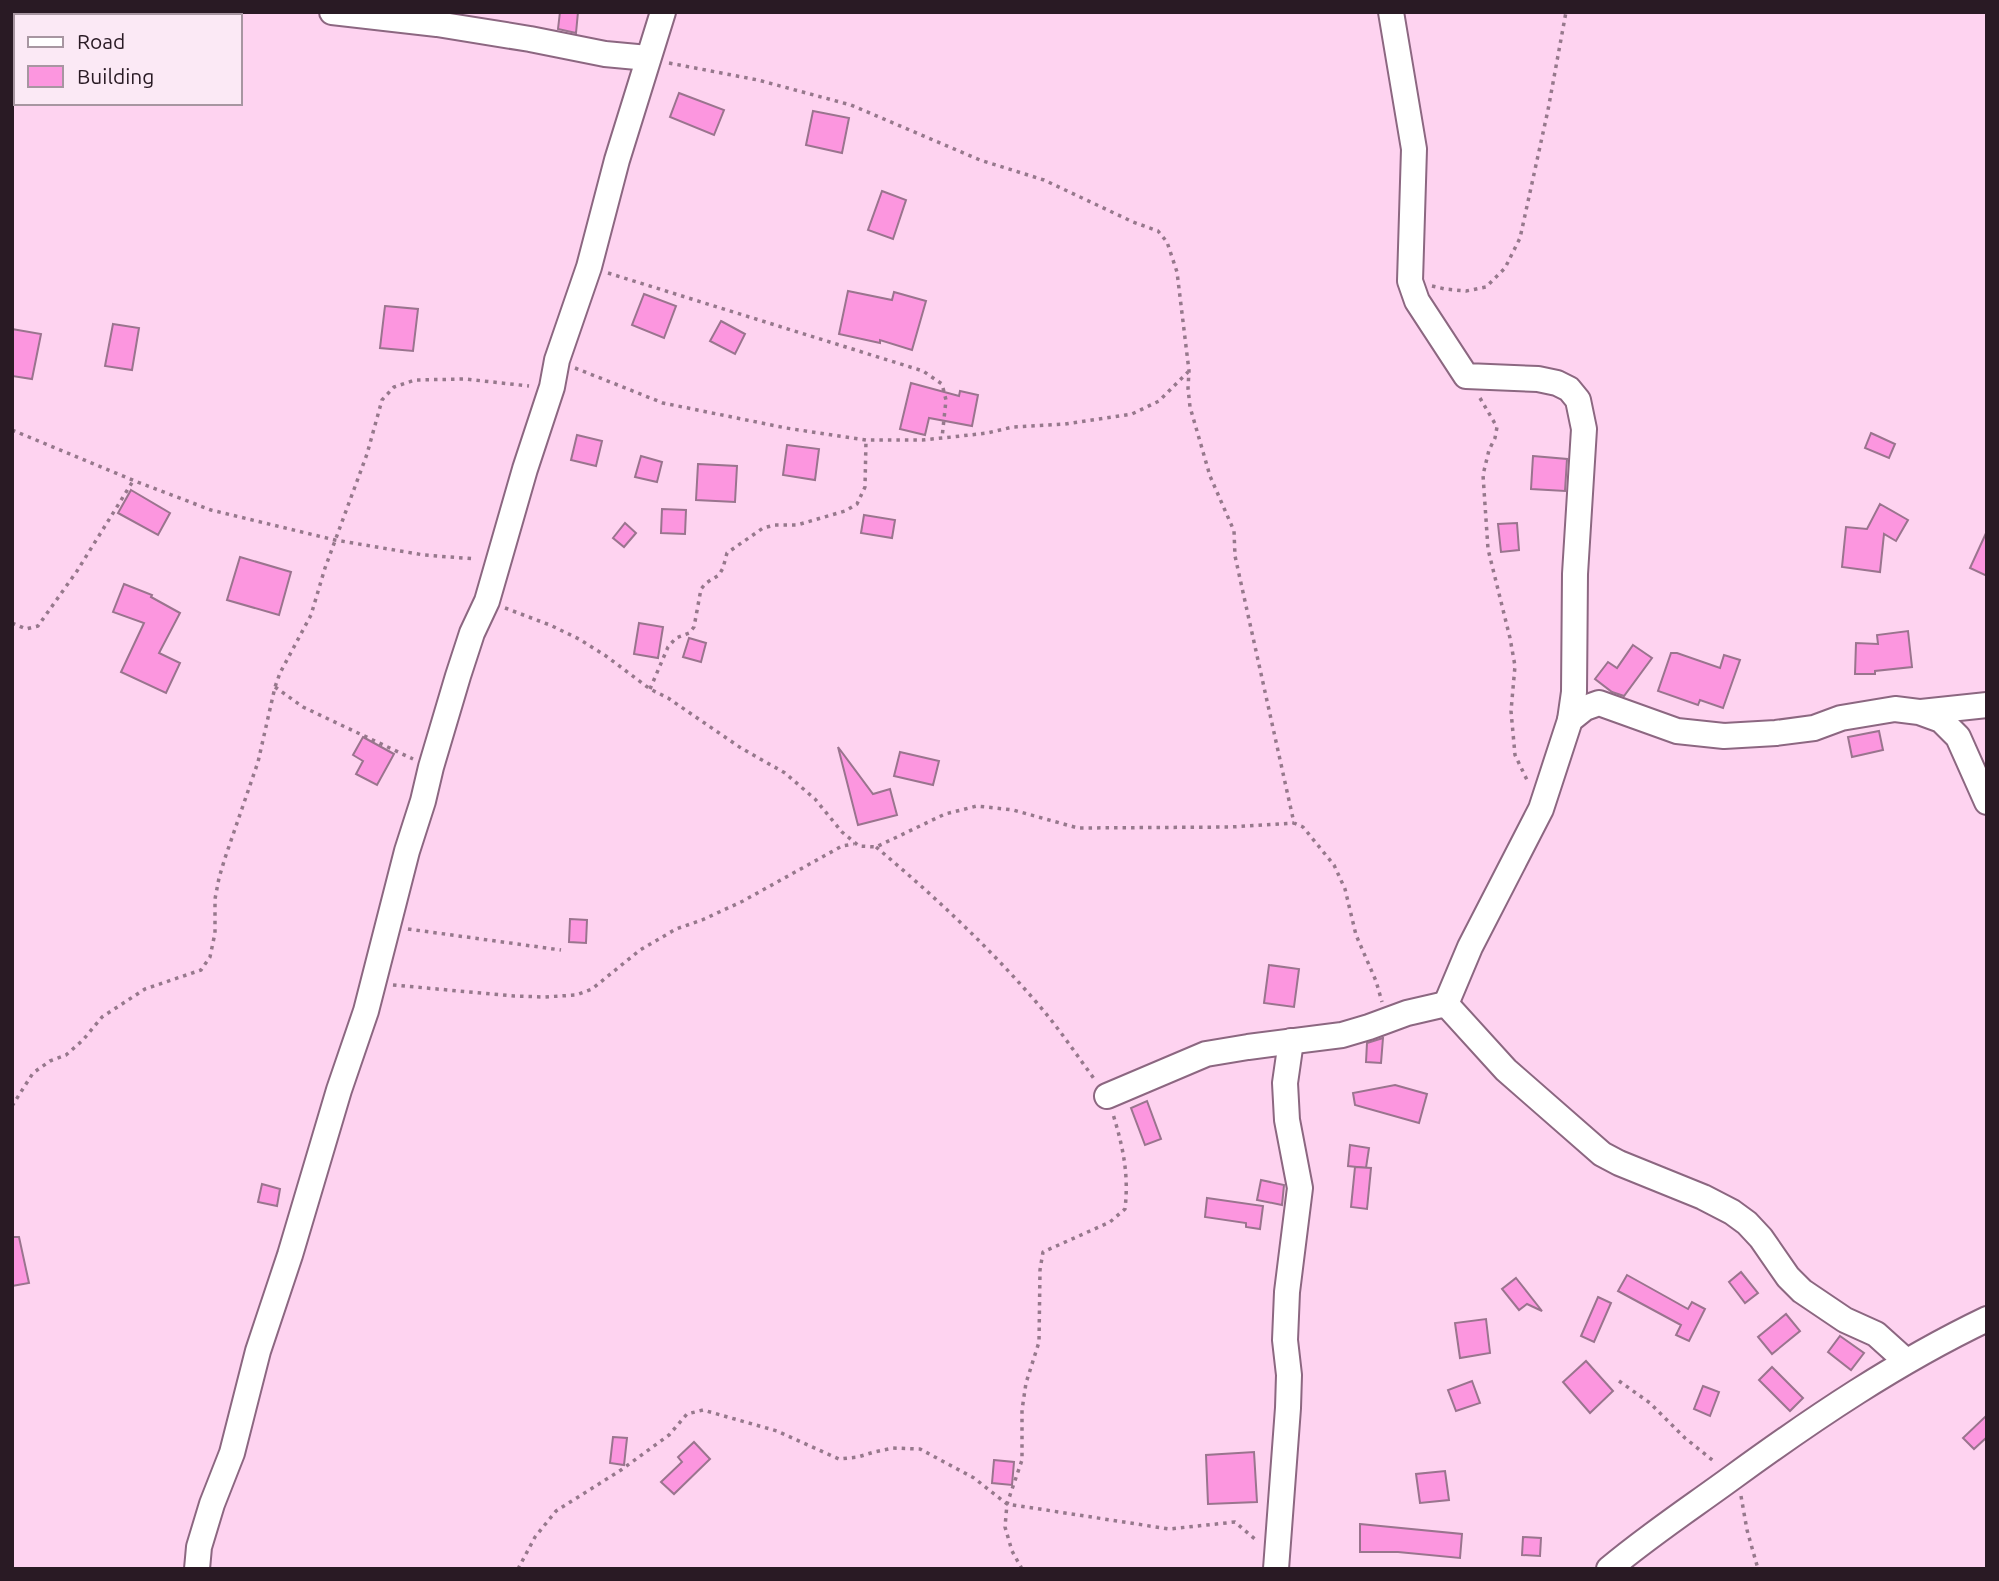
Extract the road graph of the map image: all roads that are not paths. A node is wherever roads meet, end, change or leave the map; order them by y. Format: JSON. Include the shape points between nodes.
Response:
{"nodes":[{"id":1,"x":332,"y":12,"type":"edge"},
{"id":2,"x":663,"y":12,"type":"edge"},
{"id":3,"x":1391,"y":12,"type":"edge"},
{"id":4,"x":648,"y":58,"type":"junction"},
{"id":5,"x":1987,"y":705,"type":"edge"},
{"id":6,"x":1919,"y":712,"type":"junction"},
{"id":7,"x":1570,"y":720,"type":"junction"},
{"id":8,"x":1987,"y":802,"type":"edge"},
{"id":9,"x":1446,"y":1004,"type":"junction"},
{"id":10,"x":1291,"y":1041,"type":"junction"},
{"id":11,"x":1107,"y":1096,"type":"road end"},
{"id":12,"x":1987,"y":1319,"type":"edge"},
{"id":13,"x":1906,"y":1361,"type":"junction"},
{"id":14,"x":1277,"y":1563,"type":"edge"},
{"id":15,"x":197,"y":1569,"type":"edge"},
{"id":16,"x":1609,"y":1569,"type":"edge"}],
"edges":[{"from":1,"to":4,"type":"street"},
{"from":2,"to":4,"type":"street"},
{"from":3,"to":7,"type":"street","via":[[1415,149],[1410,281],[1417,301],[1466,376],[1557,383],[1578,400],[1584,429]]},
{"from":4,"to":15,"type":"street","via":[[487,601],[472,634],[431,767],[366,1011],[258,1351]]},
{"from":5,"to":6,"type":"street"},
{"from":6,"to":7,"type":"street","via":[[1895,709],[1841,718],[1814,728],[1724,736],[1677,731],[1599,703]]},
{"from":6,"to":8,"type":"street","via":[[1941,720],[1958,737]]},
{"from":7,"to":9,"type":"street","via":[[1541,809],[1475,936]]},
{"from":9,"to":10,"type":"street","via":[[1342,1035]]},
{"from":9,"to":13,"type":"street","via":[[1506,1070],[1602,1154],[1732,1212],[1747,1223],[1802,1291],[1875,1334]]},
{"from":10,"to":11,"type":"street","via":[[1206,1054]]},
{"from":10,"to":14,"type":"street","via":[[1285,1083],[1287,1120],[1300,1188],[1287,1292],[1288,1408]]},
{"from":12,"to":13,"type":"street"},
{"from":13,"to":16,"type":"street","via":[[1825,1412]]}]}
